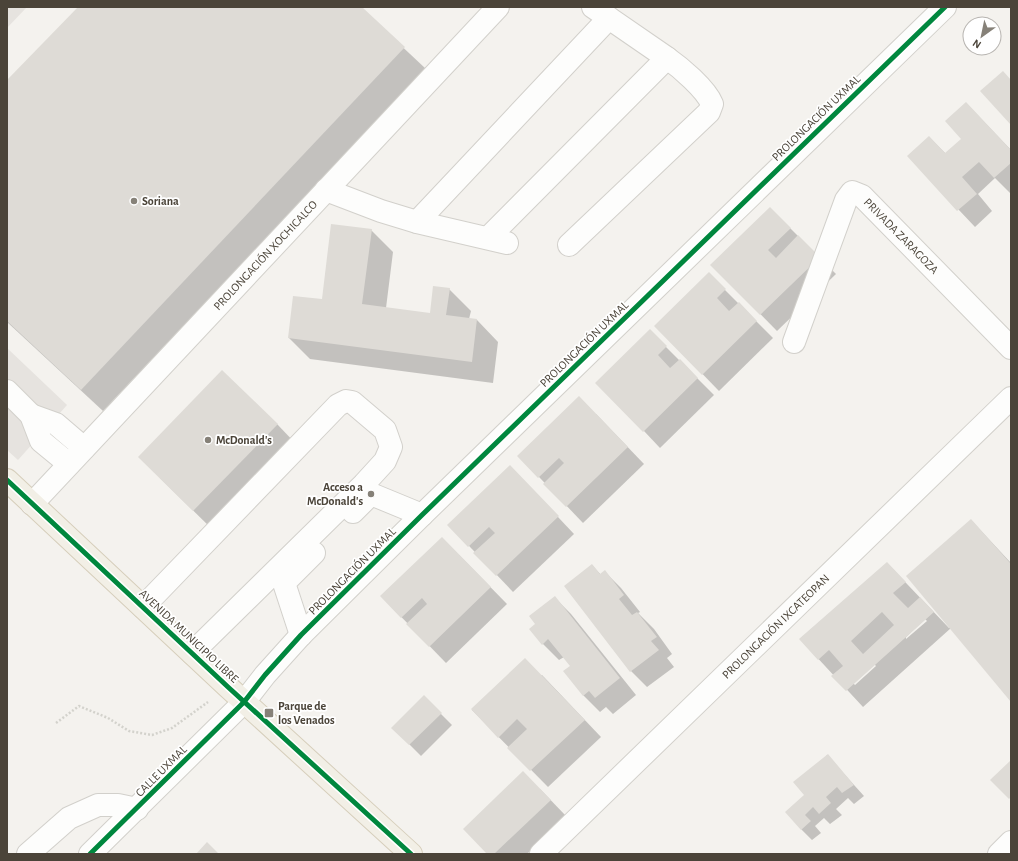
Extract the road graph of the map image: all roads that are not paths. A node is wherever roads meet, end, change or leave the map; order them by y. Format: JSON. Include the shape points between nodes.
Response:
{"nodes":[{"id":1,"x":498,"y":7,"type":"edge"},
{"id":2,"x":945,"y":7,"type":"edge"},
{"id":3,"x":601,"y":12,"type":"edge"},
{"id":4,"x":666,"y":58,"type":"junction"},
{"id":5,"x":326,"y":190,"type":"junction"},
{"id":6,"x":417,"y":222,"type":"junction"},
{"id":7,"x":569,"y":245,"type":"dead end"},
{"id":8,"x":794,"y":342,"type":"dead end"},
{"id":9,"x":1011,"y":348,"type":"edge"},
{"id":10,"x":7,"y":391,"type":"edge"},
{"id":11,"x":1011,"y":398,"type":"edge"},
{"id":12,"x":31,"y":415,"type":"junction"},
{"id":13,"x":84,"y":448,"type":"junction"},
{"id":14,"x":69,"y":464,"type":"junction"},
{"id":15,"x":7,"y":480,"type":"edge"},
{"id":16,"x":367,"y":489,"type":"junction"},
{"id":17,"x":32,"y":504,"type":"junction"},
{"id":18,"x":422,"y":515,"type":"junction"},
{"id":19,"x":276,"y":580,"type":"junction"},
{"id":20,"x":143,"y":607,"type":"junction"},
{"id":21,"x":302,"y":635,"type":"junction"},
{"id":22,"x":192,"y":653,"type":"junction"},
{"id":23,"x":244,"y":702,"type":"junction"},
{"id":24,"x":137,"y":809,"type":"junction"},
{"id":25,"x":28,"y":854,"type":"edge"},
{"id":26,"x":90,"y":854,"type":"edge"},
{"id":27,"x":411,"y":854,"type":"edge"},
{"id":28,"x":541,"y":854,"type":"edge"}],
"edges":[{"from":1,"to":5,"type":"street","name":"PROLONGACIÓN XOCHICALCO"},
{"from":2,"to":18,"type":"street","name":"PROLONGACIÓN UXMAL"},
{"from":3,"to":4,"type":"street"},
{"from":3,"to":6,"type":"street"},
{"from":4,"to":6,"type":"street","via":[[497,240]]},
{"from":4,"to":7,"type":"street","via":[[677,65],[709,97],[712,104],[709,112]]},
{"from":5,"to":6,"type":"street"},
{"from":5,"to":13,"type":"street","name":"PROLONGACIÓN XOCHICALCO"},
{"from":8,"to":9,"type":"street","name":"PRIVADA ZARAGOZA","via":[[846,200],[852,192],[862,196]]},
{"from":10,"to":12,"type":"street"},
{"from":11,"to":28,"type":"street","name":"PROLONGACIÓN IXCATEOPAN"},
{"from":12,"to":13,"type":"street","via":[[56,424]]},
{"from":12,"to":14,"type":"street","via":[[41,441]]},
{"from":13,"to":14,"type":"street","name":"PROLONGACIÓN XOCHICALCO"},
{"from":14,"to":17,"type":"street","name":"PROLONGACIÓN XOCHICALCO"},
{"from":15,"to":17,"type":"main road","name":"AVENIDA MUNICIPIO LIBRE"},
{"from":16,"to":18,"type":"street"},
{"from":16,"to":19,"type":"street"},
{"from":16,"to":20,"type":"street","via":[[391,447],[385,430],[352,402],[346,401],[338,405]]},
{"from":17,"to":20,"type":"main road","name":"AVENIDA MUNICIPIO LIBRE"},
{"from":18,"to":21,"type":"street","name":"PROLONGACIÓN UXMAL"},
{"from":19,"to":21,"type":"street"},
{"from":19,"to":22,"type":"street"},
{"from":20,"to":22,"type":"main road","name":"AVENIDA MUNICIPIO LIBRE"},
{"from":21,"to":23,"type":"street","name":"PROLONGACIÓN UXMAL"},
{"from":22,"to":23,"type":"main road","name":"AVENIDA MUNICIPIO LIBRE"},
{"from":23,"to":24,"type":"street","name":"CALLE UXMAL"},
{"from":23,"to":27,"type":"main road","name":"AVENIDA MUNICIPIO LIBRE"},
{"from":24,"to":25,"type":"street","via":[[118,805],[98,805],[69,818]]},
{"from":24,"to":26,"type":"street","name":"CALLE UXMAL"}]}
